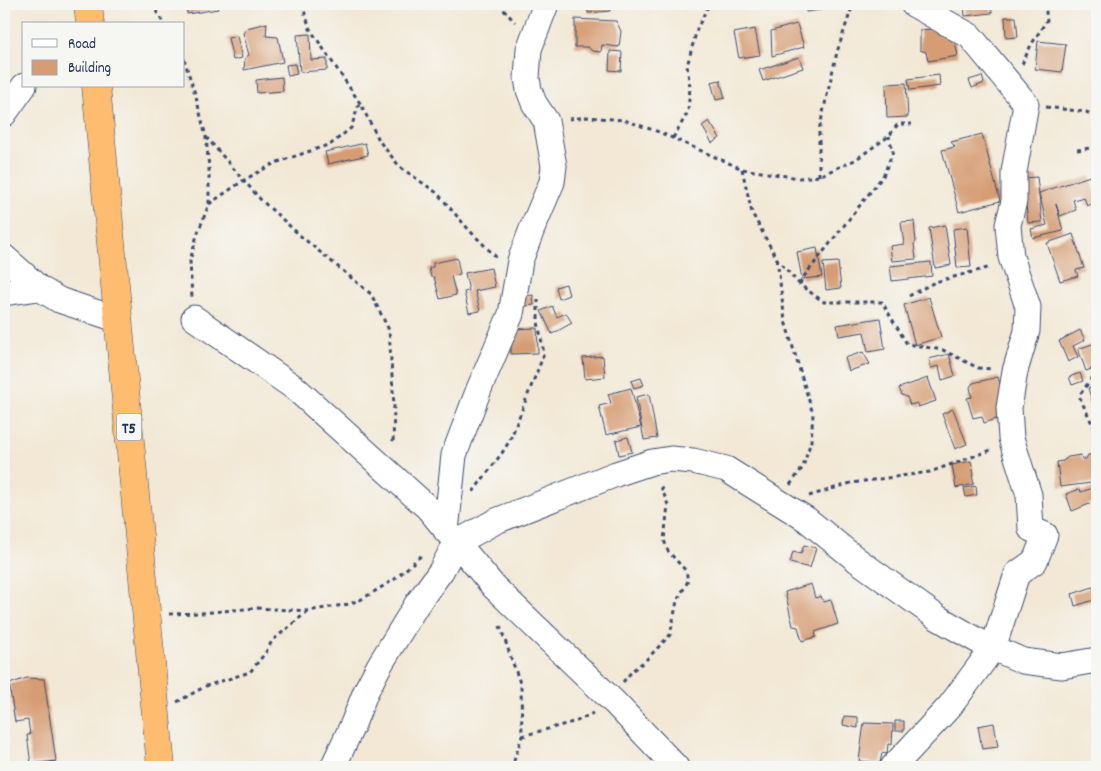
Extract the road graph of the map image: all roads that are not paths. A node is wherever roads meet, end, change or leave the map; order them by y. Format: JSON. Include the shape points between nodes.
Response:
{"nodes":[{"id":1,"x":88,"y":4,"type":"edge"},
{"id":2,"x":546,"y":4,"type":"edge"},
{"id":3,"x":913,"y":4,"type":"edge"},
{"id":4,"x":90,"y":22,"type":"edge"},
{"id":5,"x":23,"y":88,"type":"edge"},
{"id":6,"x":96,"y":88,"type":"edge"},
{"id":7,"x":4,"y":114,"type":"edge"},
{"id":8,"x":4,"y":257,"type":"edge"},
{"id":9,"x":38,"y":288,"type":"junction"},
{"id":10,"x":4,"y":293,"type":"edge"},
{"id":11,"x":194,"y":318,"type":"road end"},
{"id":12,"x":119,"y":320,"type":"junction"},
{"id":13,"x":451,"y":529,"type":"junction"},
{"id":14,"x":992,"y":648,"type":"junction"},
{"id":15,"x":1097,"y":660,"type":"edge"},
{"id":16,"x":161,"y":767,"type":"edge"},
{"id":17,"x":333,"y":767,"type":"edge"},
{"id":18,"x":676,"y":767,"type":"edge"},
{"id":19,"x":893,"y":767,"type":"edge"}],
"edges":[{"from":1,"to":4,"type":"highway"},
{"from":2,"to":13,"type":"street","via":[[529,49],[528,78],[534,104],[546,121],[554,166],[552,182],[520,261],[511,314],[454,455]]},
{"from":3,"to":14,"type":"street","via":[[970,36],[1026,104],[1008,225],[1011,257],[1028,307],[1027,331],[1015,371],[1009,408],[1011,438],[1029,495],[1031,529],[1045,535],[1035,561],[1017,574]]},
{"from":5,"to":7,"type":"street"},
{"from":6,"to":12,"type":"highway","number":"T5"},
{"from":8,"to":9,"type":"street"},
{"from":9,"to":10,"type":"street"},
{"from":9,"to":12,"type":"street","via":[[59,300]]},
{"from":11,"to":13,"type":"street","via":[[295,388]]},
{"from":12,"to":16,"type":"highway","number":"T5"},
{"from":13,"to":14,"type":"street","via":[[496,522],[652,462],[671,459],[693,461],[726,470],[806,519],[938,618]]},
{"from":13,"to":17,"type":"street","via":[[441,571],[379,666]]},
{"from":13,"to":18,"type":"street","via":[[494,587]]},
{"from":14,"to":15,"type":"street","via":[[1023,661],[1062,666]]},
{"from":14,"to":19,"type":"street","via":[[950,706]]}]}
